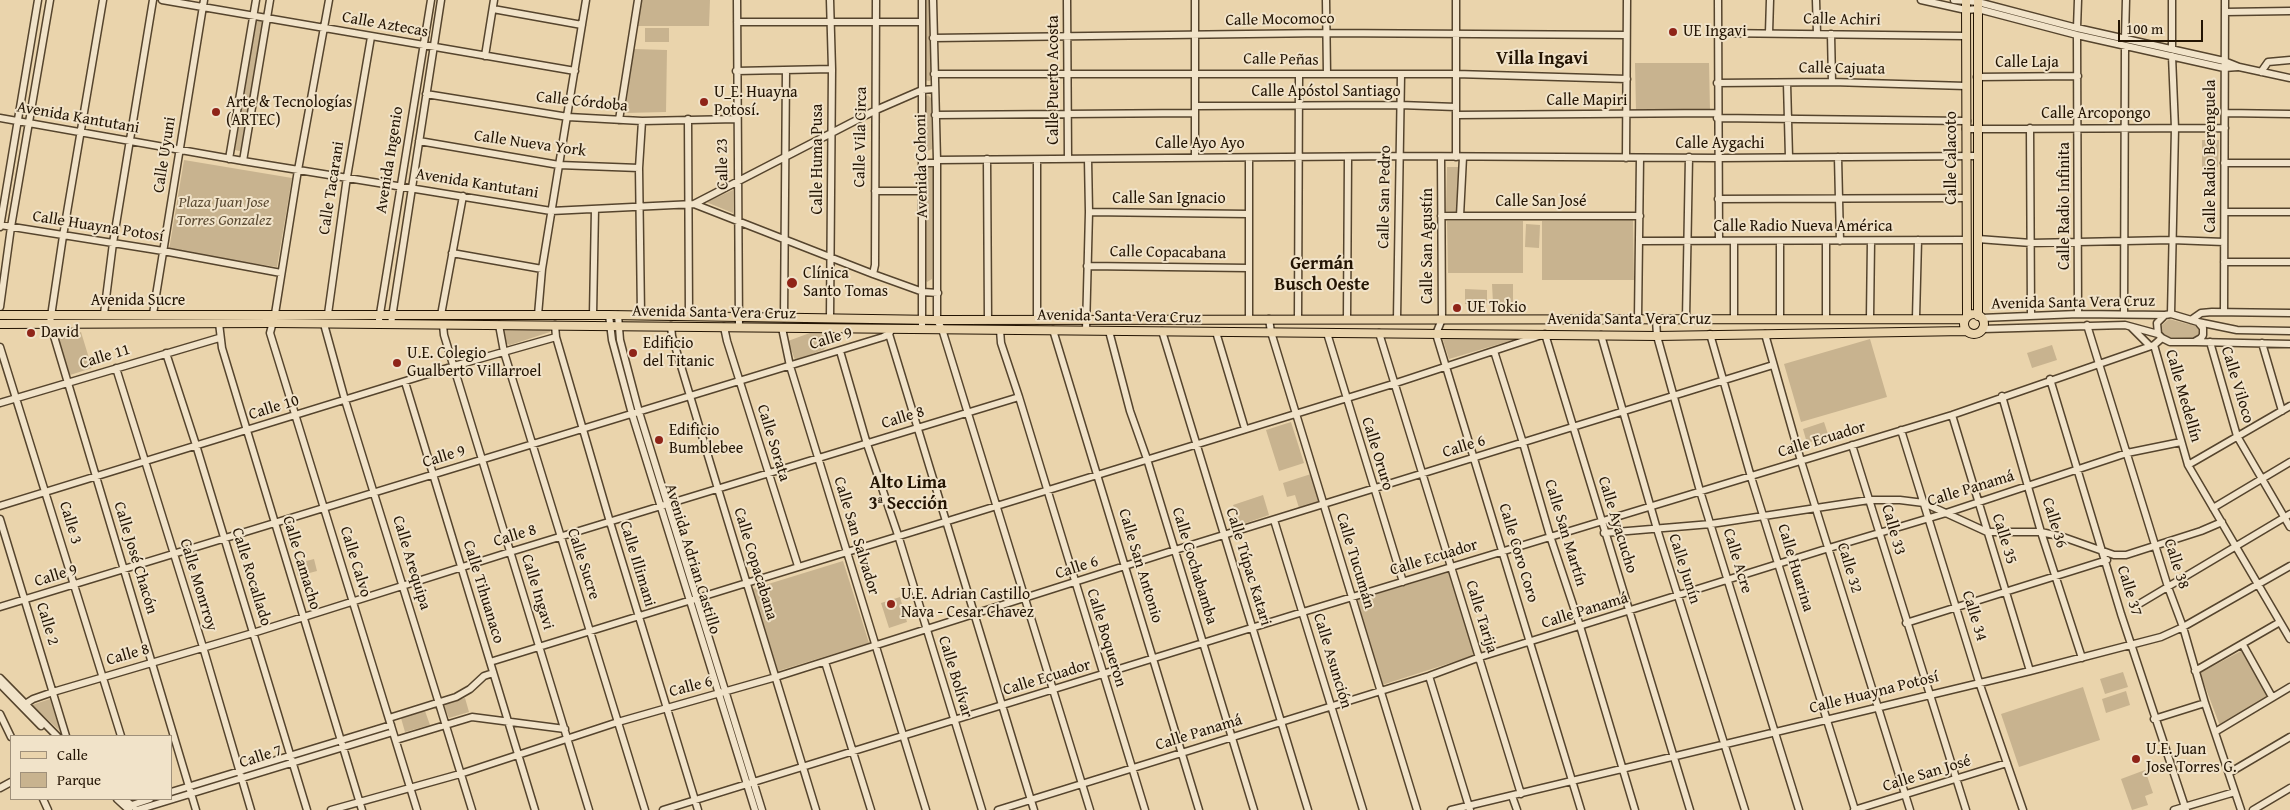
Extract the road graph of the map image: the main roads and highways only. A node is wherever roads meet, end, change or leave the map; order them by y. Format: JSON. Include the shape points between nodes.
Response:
{"nodes":[{"id":1,"x":1966,"y":4,"type":"edge"},
{"id":2,"x":1978,"y":4,"type":"edge"},
{"id":3,"x":0,"y":314,"type":"edge"},
{"id":4,"x":275,"y":314,"type":"joint"},
{"id":5,"x":1980,"y":317,"type":"junction"},
{"id":6,"x":1966,"y":318,"type":"junction"},
{"id":7,"x":273,"y":323,"type":"joint"},
{"id":8,"x":0,"y":324,"type":"edge"},
{"id":9,"x":1982,"y":330,"type":"joint"},
{"id":10,"x":1966,"y":331,"type":"junction"}],
"edges":[{"from":1,"to":6,"type":"main road","name":"Calle Calacoto"},
{"from":2,"to":5,"type":"main road","name":"Calle Calacoto"},
{"from":3,"to":4,"type":"main road","name":"Avenida Sucre"},
{"from":4,"to":6,"type":"main road","name":"Avenida Santa Vera Cruz","via":[[922,320]]},
{"from":5,"to":6,"type":"main road","name":"Avenida Santa Vera Cruz"},
{"from":5,"to":9,"type":"main road","name":"Calle Calacoto"},
{"from":6,"to":10,"type":"main road","name":"Calle Calacoto"},
{"from":7,"to":8,"type":"main road","name":"Avenida Sucre"},
{"from":7,"to":10,"type":"main road","name":"Avenida Santa Vera Cruz","via":[[671,326],[890,332],[942,329],[1657,336]]},
{"from":9,"to":10,"type":"main road","name":"Avenida Santa Vera Cruz","via":[[1972,335]]}]}
